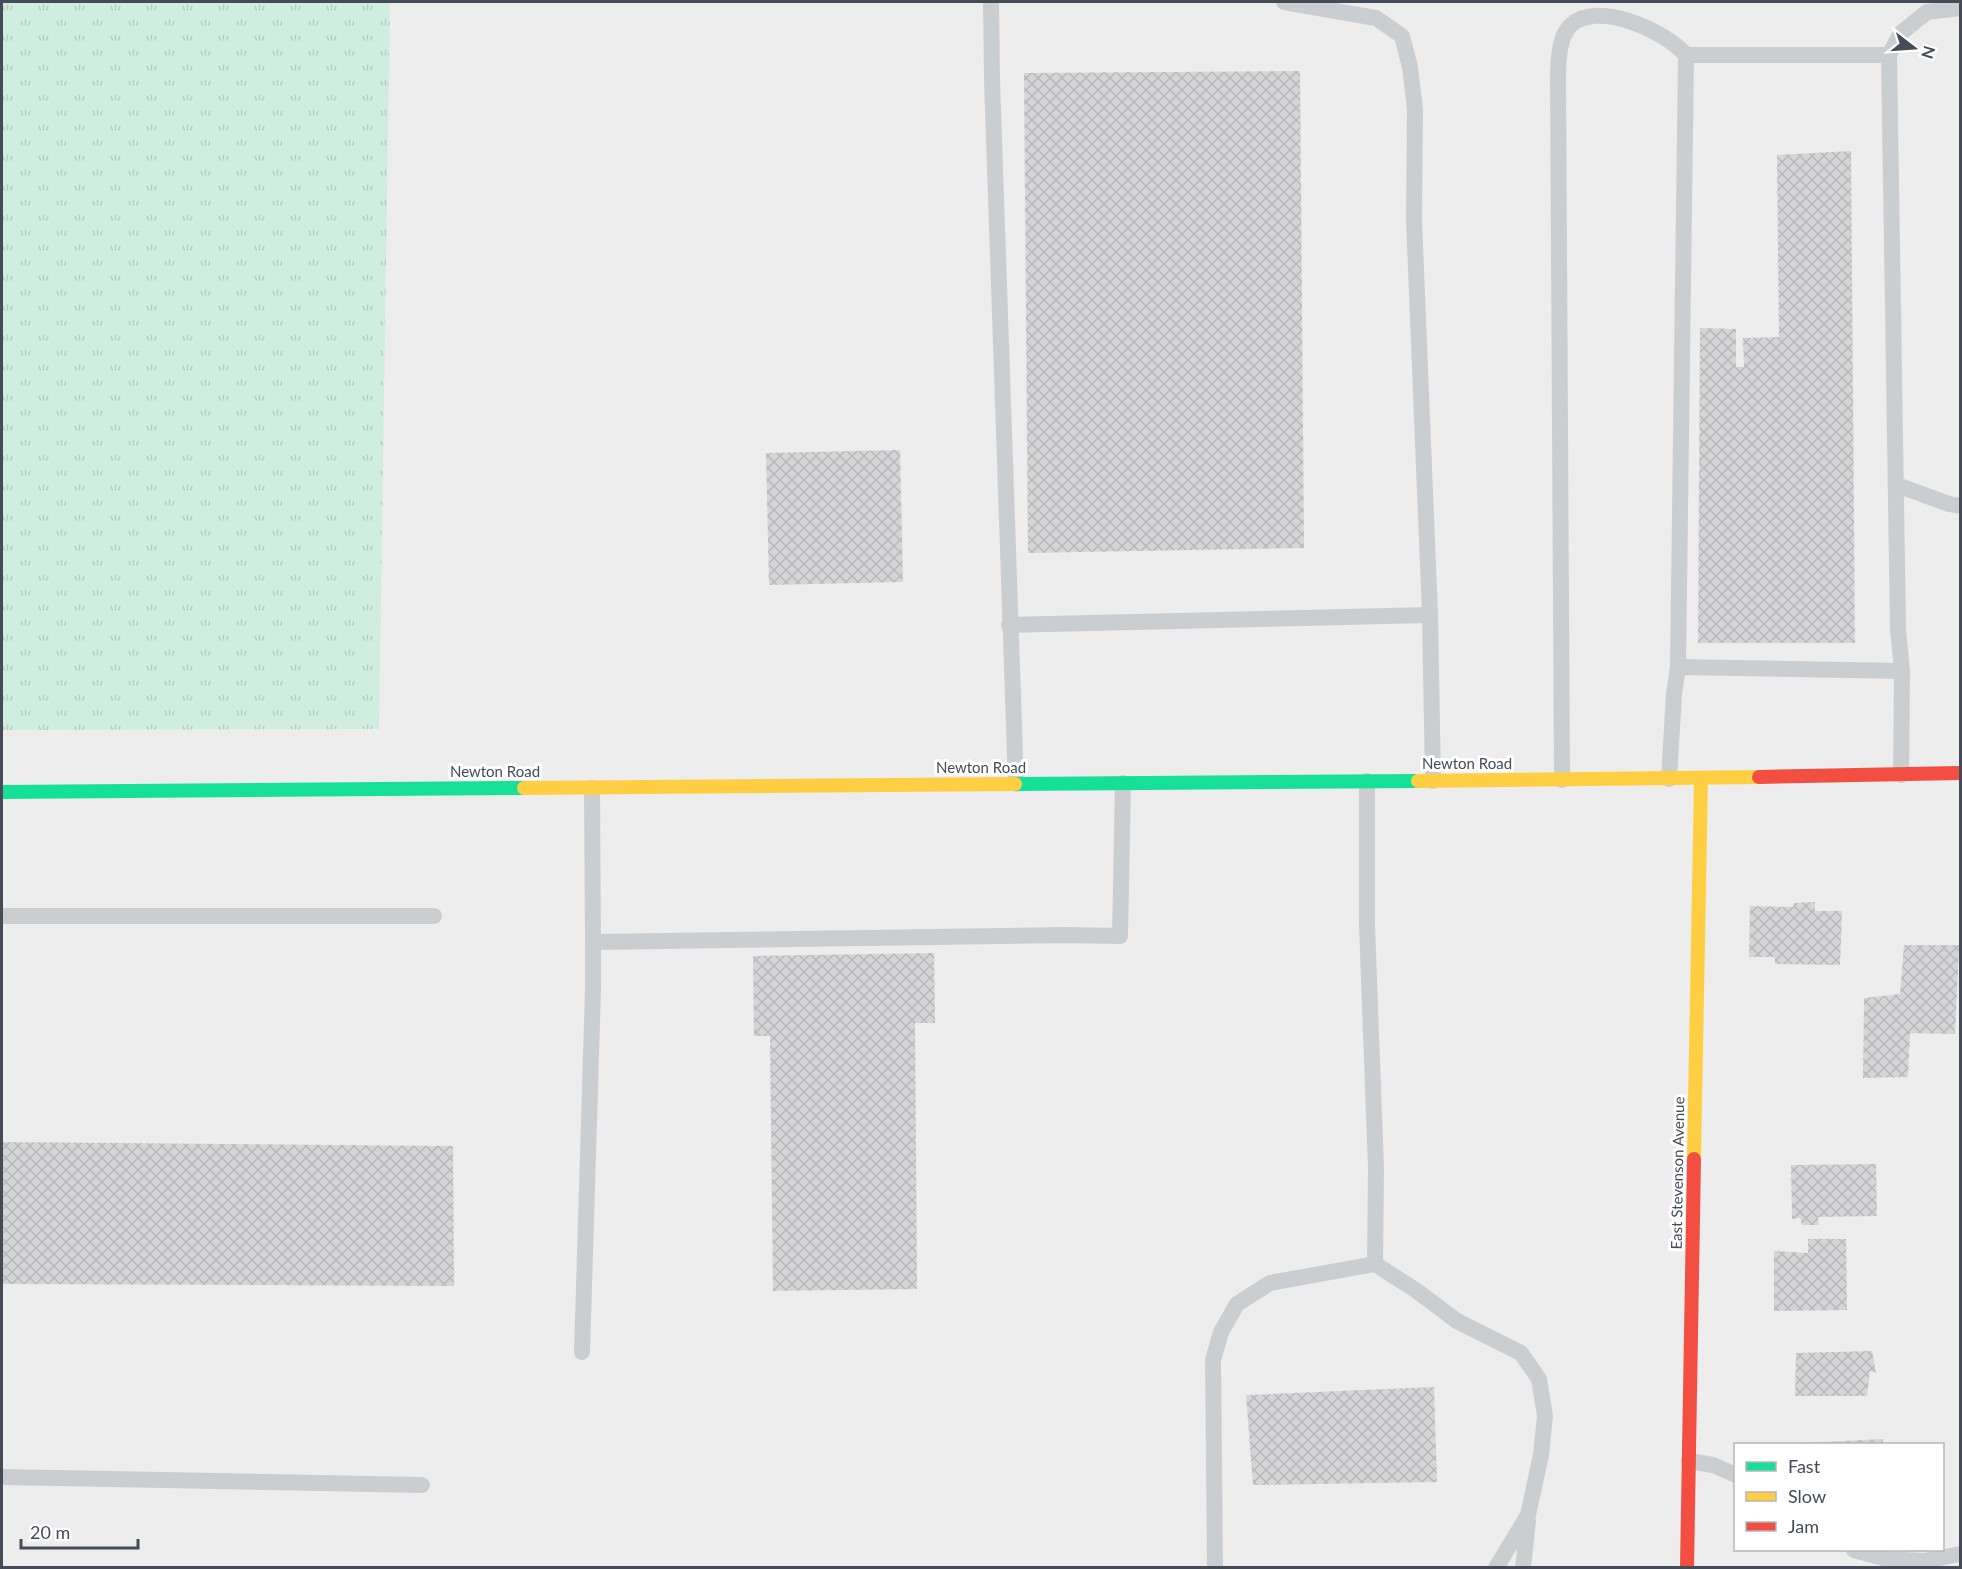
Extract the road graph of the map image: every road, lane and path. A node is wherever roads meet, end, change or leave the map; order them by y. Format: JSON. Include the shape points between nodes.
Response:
{"nodes":[{"id":1,"x":991,"y":2,"type":"edge"},
{"id":2,"x":1284,"y":2,"type":"edge"},
{"id":3,"x":1960,"y":8,"type":"edge"},
{"id":4,"x":1686,"y":55,"type":"junction"},
{"id":5,"x":1889,"y":55,"type":"junction"},
{"id":6,"x":1897,"y":485,"type":"junction"},
{"id":7,"x":1960,"y":506,"type":"edge"},
{"id":8,"x":1430,"y":615,"type":"junction"},
{"id":9,"x":1009,"y":625,"type":"junction"},
{"id":10,"x":1678,"y":667,"type":"junction"},
{"id":11,"x":1902,"y":671,"type":"junction"},
{"id":12,"x":1960,"y":773,"type":"edge"},
{"id":13,"x":1901,"y":775,"type":"junction"},
{"id":14,"x":1669,"y":779,"type":"junction"},
{"id":15,"x":1701,"y":779,"type":"junction"},
{"id":16,"x":1562,"y":780,"type":"junction"},
{"id":17,"x":1367,"y":781,"type":"junction"},
{"id":18,"x":1433,"y":781,"type":"junction"},
{"id":19,"x":1123,"y":783,"type":"junction"},
{"id":20,"x":1016,"y":784,"type":"junction"},
{"id":21,"x":592,"y":788,"type":"junction"},
{"id":22,"x":2,"y":792,"type":"edge"},
{"id":23,"x":2,"y":916,"type":"edge"},
{"id":24,"x":434,"y":916,"type":"dead end"},
{"id":25,"x":593,"y":942,"type":"junction"},
{"id":26,"x":1375,"y":1264,"type":"junction"},
{"id":27,"x":582,"y":1352,"type":"dead end"},
{"id":28,"x":1689,"y":1461,"type":"junction"},
{"id":29,"x":1734,"y":1474,"type":"edge"},
{"id":30,"x":2,"y":1477,"type":"edge"},
{"id":31,"x":422,"y":1485,"type":"dead end"},
{"id":32,"x":1528,"y":1515,"type":"junction"},
{"id":33,"x":1857,"y":1551,"type":"edge"},
{"id":34,"x":1960,"y":1554,"type":"edge"},
{"id":35,"x":1215,"y":1568,"type":"edge"},
{"id":36,"x":1496,"y":1568,"type":"edge"},
{"id":37,"x":1523,"y":1568,"type":"edge"},
{"id":38,"x":1687,"y":1568,"type":"edge"}],
"edges":[{"from":1,"to":9,"type":"lane"},
{"from":2,"to":8,"type":"lane","via":[[1376,18],[1402,36],[1410,68],[1415,109],[1414,220]]},
{"from":3,"to":5,"type":"lane","via":[[1927,12],[1901,33]]},
{"from":4,"to":5,"type":"lane"},
{"from":4,"to":10,"type":"lane"},
{"from":4,"to":16,"type":"lane","via":[[1656,30],[1614,15],[1580,17],[1560,45]]},
{"from":5,"to":6,"type":"lane"},
{"from":6,"to":7,"type":"lane"},
{"from":6,"to":11,"type":"lane"},
{"from":8,"to":9,"type":"lane"},
{"from":8,"to":18,"type":"lane"},
{"from":9,"to":20,"type":"lane"},
{"from":10,"to":11,"type":"lane"},
{"from":10,"to":14,"type":"lane"},
{"from":11,"to":13,"type":"lane"},
{"from":12,"to":13,"type":"street","name":"Newton Road"},
{"from":13,"to":15,"type":"street","name":"Newton Road"},
{"from":14,"to":15,"type":"street","name":"Newton Road"},
{"from":14,"to":16,"type":"street","name":"Newton Road"},
{"from":15,"to":28,"type":"street","name":"East Stevenson Avenue"},
{"from":16,"to":18,"type":"street","name":"Newton Road"},
{"from":17,"to":18,"type":"street","name":"Newton Road"},
{"from":17,"to":19,"type":"street","name":"Newton Road"},
{"from":17,"to":26,"type":"lane"},
{"from":19,"to":20,"type":"street","name":"Newton Road"},
{"from":19,"to":25,"type":"lane","via":[[1120,936]]},
{"from":20,"to":21,"type":"street","name":"Newton Road"},
{"from":21,"to":22,"type":"street","name":"Newton Road"},
{"from":21,"to":25,"type":"lane"},
{"from":23,"to":24,"type":"lane"},
{"from":25,"to":27,"type":"lane"},
{"from":26,"to":32,"type":"lane","via":[[1456,1321],[1521,1353],[1539,1379],[1545,1416]]},
{"from":26,"to":35,"type":"lane","via":[[1270,1283],[1236,1304],[1221,1332],[1212,1360]]},
{"from":28,"to":29,"type":"lane"},
{"from":28,"to":38,"type":"street","name":"East Stevenson Avenue"},
{"from":30,"to":31,"type":"lane"},
{"from":32,"to":36,"type":"lane"},
{"from":32,"to":37,"type":"lane"},
{"from":33,"to":34,"type":"lane","via":[[1887,1560],[1915,1561]]}]}
